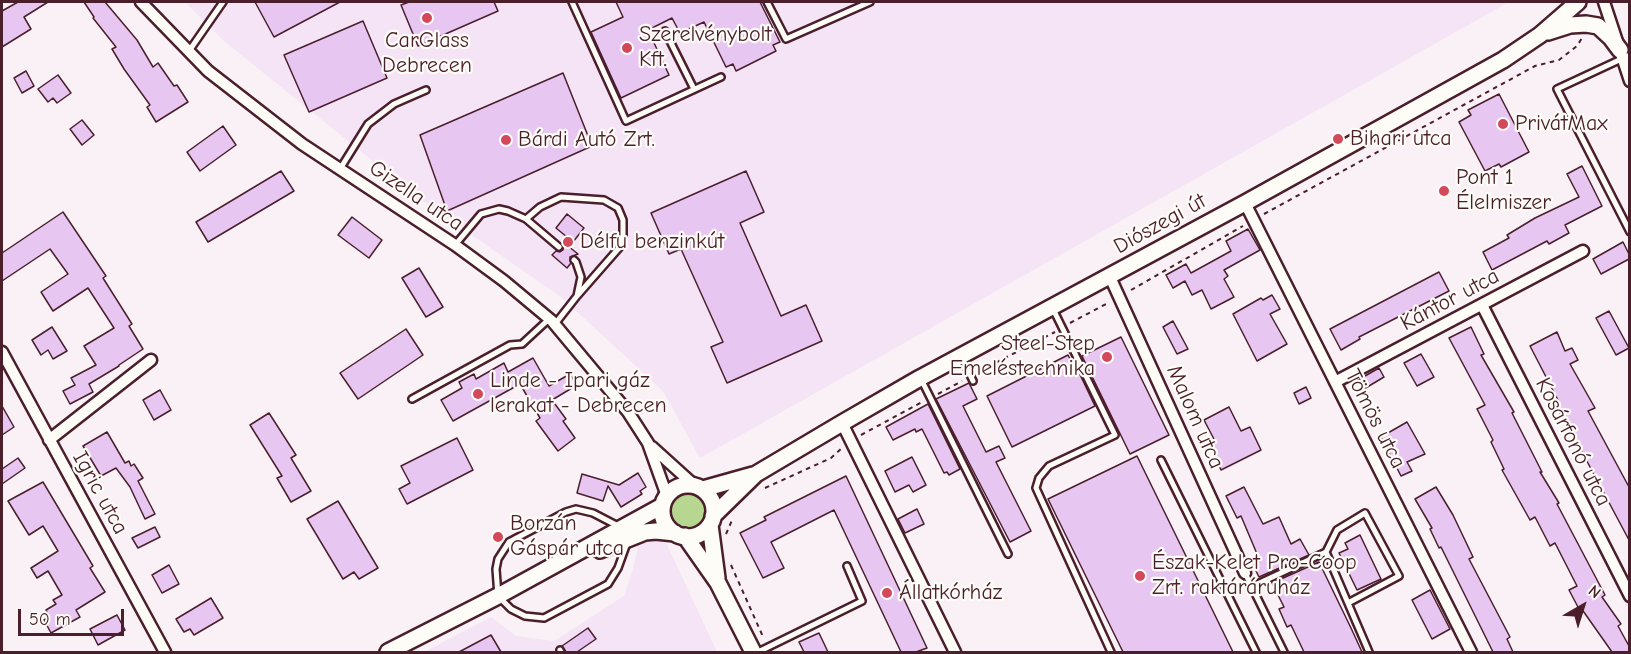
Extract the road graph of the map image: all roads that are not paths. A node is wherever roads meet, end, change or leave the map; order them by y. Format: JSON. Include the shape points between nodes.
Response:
{"nodes":[{"id":1,"x":141,"y":2,"type":"edge"},
{"id":2,"x":223,"y":2,"type":"edge"},
{"id":3,"x":572,"y":2,"type":"edge"},
{"id":4,"x":767,"y":2,"type":"edge"},
{"id":5,"x":870,"y":2,"type":"edge"},
{"id":6,"x":1559,"y":2,"type":"edge"},
{"id":7,"x":1578,"y":2,"type":"edge"},
{"id":8,"x":1604,"y":2,"type":"edge"},
{"id":9,"x":666,"y":31,"type":"dead end"},
{"id":10,"x":1540,"y":34,"type":"junction"},
{"id":11,"x":189,"y":51,"type":"junction"},
{"id":12,"x":1624,"y":54,"type":"edge"},
{"id":13,"x":721,"y":76,"type":"dead end"},
{"id":14,"x":1629,"y":81,"type":"edge"},
{"id":15,"x":694,"y":89,"type":"junction"},
{"id":16,"x":426,"y":90,"type":"dead end"},
{"id":17,"x":340,"y":169,"type":"junction"},
{"id":18,"x":1245,"y":203,"type":"junction"},
{"id":19,"x":526,"y":219,"type":"junction"},
{"id":20,"x":1629,"y":232,"type":"edge"},
{"id":21,"x":455,"y":245,"type":"junction"},
{"id":22,"x":559,"y":247,"type":"dead end"},
{"id":23,"x":1583,"y":251,"type":"dead end"},
{"id":24,"x":574,"y":260,"type":"dead end"},
{"id":25,"x":1110,"y":277,"type":"junction"},
{"id":26,"x":577,"y":296,"type":"junction"},
{"id":27,"x":1482,"y":305,"type":"junction"},
{"id":28,"x":1052,"y":308,"type":"junction"},
{"id":29,"x":552,"y":322,"type":"junction"},
{"id":30,"x":2,"y":352,"type":"edge"},
{"id":31,"x":961,"y":356,"type":"junction"},
{"id":32,"x":151,"y":360,"type":"dead end"},
{"id":33,"x":920,"y":378,"type":"junction"},
{"id":34,"x":973,"y":381,"type":"dead end"},
{"id":35,"x":1335,"y":382,"type":"junction"},
{"id":36,"x":412,"y":399,"type":"dead end"},
{"id":37,"x":842,"y":423,"type":"junction"},
{"id":38,"x":49,"y":440,"type":"junction"},
{"id":39,"x":648,"y":442,"type":"junction"},
{"id":40,"x":1161,"y":460,"type":"dead end"},
{"id":41,"x":756,"y":474,"type":"junction"},
{"id":42,"x":699,"y":487,"type":"junction"},
{"id":43,"x":664,"y":501,"type":"junction"},
{"id":44,"x":712,"y":520,"type":"junction"},
{"id":45,"x":625,"y":534,"type":"junction"},
{"id":46,"x":680,"y":535,"type":"junction"},
{"id":47,"x":1326,"y":552,"type":"junction"},
{"id":48,"x":1008,"y":554,"type":"dead end"},
{"id":49,"x":847,"y":566,"type":"dead end"},
{"id":50,"x":1245,"y":573,"type":"joint"},
{"id":51,"x":718,"y":583,"type":"junction"},
{"id":52,"x":1251,"y":586,"type":"junction"},
{"id":53,"x":498,"y":596,"type":"junction"},
{"id":54,"x":1629,"y":596,"type":"edge"},
{"id":55,"x":1348,"y":603,"type":"junction"},
{"id":56,"x":165,"y":652,"type":"edge"},
{"id":57,"x":388,"y":652,"type":"edge"},
{"id":58,"x":753,"y":652,"type":"edge"},
{"id":59,"x":758,"y":652,"type":"edge"},
{"id":60,"x":955,"y":652,"type":"edge"},
{"id":61,"x":1112,"y":652,"type":"edge"},
{"id":62,"x":1256,"y":652,"type":"edge"},
{"id":63,"x":1284,"y":652,"type":"edge"},
{"id":64,"x":1369,"y":652,"type":"edge"},
{"id":65,"x":1471,"y":652,"type":"edge"}],
"edges":[{"from":1,"to":11,"type":"street","name":"Gizella utca"},
{"from":2,"to":11,"type":"lane"},
{"from":3,"to":15,"type":"lane","via":[[626,121]]},
{"from":4,"to":5,"type":"lane","via":[[786,39]]},
{"from":6,"to":10,"type":"main road"},
{"from":7,"to":10,"type":"main road","name":"Diószegi út"},
{"from":8,"to":12,"type":"street"},
{"from":9,"to":15,"type":"lane"},
{"from":10,"to":12,"type":"main road","via":[[1570,25],[1598,26]]},
{"from":10,"to":18,"type":"main road","name":"Diószegi út","via":[[1503,60]]},
{"from":11,"to":17,"type":"street","name":"Gizella utca","via":[[208,71]]},
{"from":12,"to":14,"type":"street"},
{"from":12,"to":20,"type":"lane","via":[[1557,89]]},
{"from":13,"to":15,"type":"lane"},
{"from":16,"to":17,"type":"lane","via":[[394,104],[369,124]]},
{"from":17,"to":21,"type":"street","name":"Gizella utca"},
{"from":18,"to":25,"type":"main road","name":"Diószegi út"},
{"from":18,"to":35,"type":"street","name":"Tömös utca"},
{"from":19,"to":21,"type":"lane","via":[[508,211],[491,210],[481,214]]},
{"from":19,"to":22,"type":"lane"},
{"from":19,"to":26,"type":"lane","via":[[561,197],[604,200],[618,208],[624,235],[619,248]]},
{"from":21,"to":29,"type":"street","name":"Gizella utca"},
{"from":23,"to":27,"type":"street","name":"Kántor utca"},
{"from":24,"to":26,"type":"lane","via":[[581,277]]},
{"from":25,"to":28,"type":"main road","name":"Diószegi út"},
{"from":25,"to":50,"type":"street","name":"Malom utca","via":[[1127,324]]},
{"from":26,"to":29,"type":"lane"},
{"from":27,"to":35,"type":"street","name":"Kántor utca"},
{"from":27,"to":54,"type":"street","name":"Kosárfonó utca"},
{"from":28,"to":31,"type":"main road","name":"Diószegi út"},
{"from":28,"to":61,"type":"lane","via":[[1115,435],[1049,466],[1036,488]]},
{"from":29,"to":36,"type":"lane","via":[[522,344],[510,345]]},
{"from":29,"to":39,"type":"street","name":"Gizella utca","via":[[617,397]]},
{"from":30,"to":38,"type":"street","name":"Igric utca"},
{"from":31,"to":33,"type":"main road","name":"Diószegi út"},
{"from":31,"to":34,"type":"lane"},
{"from":32,"to":38,"type":"street"},
{"from":33,"to":37,"type":"main road","name":"Diószegi út"},
{"from":33,"to":48,"type":"lane"},
{"from":35,"to":65,"type":"street","name":"Tömös utca"},
{"from":37,"to":41,"type":"main road","name":"Diószegi út"},
{"from":37,"to":60,"type":"street"},
{"from":38,"to":56,"type":"street","name":"Igric utca"},
{"from":39,"to":42,"type":"street","name":"Gizella utca"},
{"from":39,"to":43,"type":"street","name":"Gizella utca"},
{"from":40,"to":62,"type":"lane"},
{"from":41,"to":42,"type":"main road","name":"Diószegi út"},
{"from":41,"to":44,"type":"main road","name":"Diószegi út"},
{"from":42,"to":43,"type":"main road","via":[[674,488]]},
{"from":42,"to":44,"type":"main road","via":[[714,507]]},
{"from":43,"to":45,"type":"main road"},
{"from":43,"to":46,"type":"main road","via":[[667,526]]},
{"from":44,"to":46,"type":"main road","via":[[703,532]]},
{"from":44,"to":51,"type":"main road"},
{"from":45,"to":46,"type":"main road","via":[[656,531]]},
{"from":45,"to":53,"type":"main road"},
{"from":45,"to":53,"type":"lane","via":[[618,568],[608,584],[544,618],[518,613]]},
{"from":45,"to":53,"type":"lane","via":[[592,513],[576,509],[566,512],[509,542],[498,559]]},
{"from":46,"to":51,"type":"main road"},
{"from":47,"to":52,"type":"lane"},
{"from":47,"to":55,"type":"lane"},
{"from":47,"to":55,"type":"lane","via":[[1337,530],[1365,513],[1400,576]]},
{"from":49,"to":59,"type":"lane","via":[[862,602]]},
{"from":50,"to":52,"type":"lane"},
{"from":51,"to":58,"type":"main road"},
{"from":52,"to":63,"type":"lane"},
{"from":53,"to":57,"type":"main road"},
{"from":55,"to":64,"type":"lane"}]}
